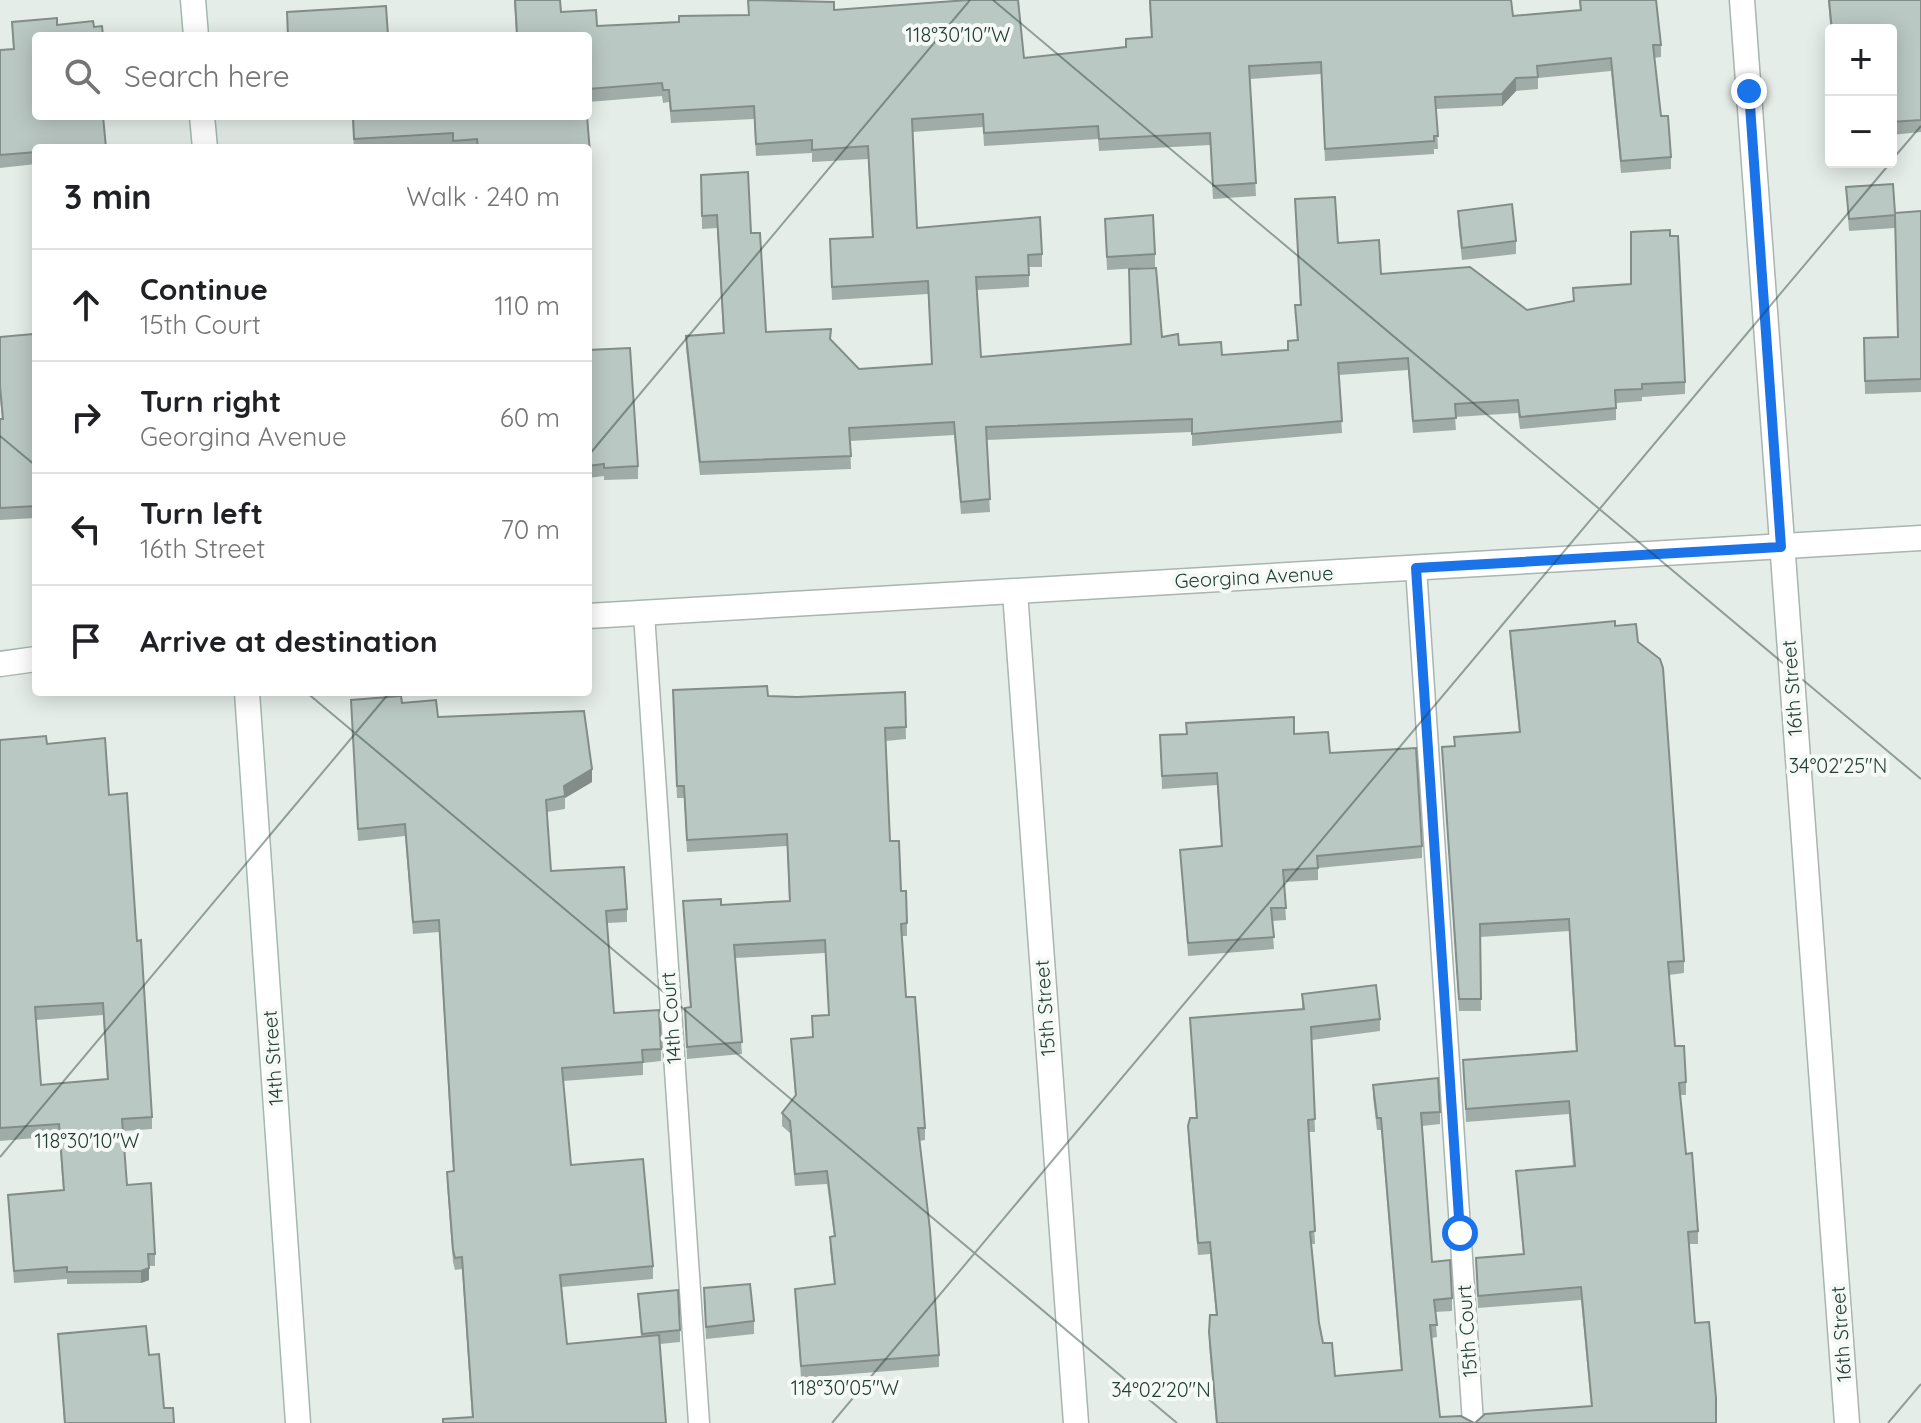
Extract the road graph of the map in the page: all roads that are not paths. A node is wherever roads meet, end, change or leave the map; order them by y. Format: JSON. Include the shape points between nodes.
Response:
{"nodes":[{"id":1,"x":193,"y":0,"type":"edge"},
{"id":2,"x":1742,"y":0,"type":"edge"},
{"id":3,"x":196,"y":32,"type":"edge"},
{"id":4,"x":202,"y":120,"type":"edge"},
{"id":5,"x":205,"y":144,"type":"edge"},
{"id":6,"x":1921,"y":538,"type":"edge"},
{"id":7,"x":1781,"y":547,"type":"junction"},
{"id":8,"x":1416,"y":568,"type":"junction"},
{"id":9,"x":1015,"y":592,"type":"junction"},
{"id":10,"x":644,"y":614,"type":"junction"},
{"id":11,"x":592,"y":616,"type":"edge"},
{"id":12,"x":32,"y":660,"type":"edge"},
{"id":13,"x":0,"y":664,"type":"edge"},
{"id":14,"x":247,"y":696,"type":"edge"},
{"id":15,"x":298,"y":1423,"type":"edge"},
{"id":16,"x":699,"y":1423,"type":"edge"},
{"id":17,"x":1076,"y":1423,"type":"edge"},
{"id":18,"x":1473,"y":1423,"type":"edge"},
{"id":19,"x":1847,"y":1423,"type":"edge"}],
"edges":[{"from":1,"to":3,"type":"street"},
{"from":2,"to":7,"type":"street","name":"16th Street"},
{"from":4,"to":5,"type":"street"},
{"from":6,"to":7,"type":"street","name":"Georgina Avenue"},
{"from":7,"to":8,"type":"street","name":"Georgina Avenue"},
{"from":7,"to":19,"type":"street","name":"16th Street"},
{"from":8,"to":9,"type":"street","name":"Georgina Avenue"},
{"from":8,"to":18,"type":"lane","name":"15th Court"},
{"from":9,"to":10,"type":"street","name":"Georgina Avenue"},
{"from":9,"to":17,"type":"street","name":"15th Street"},
{"from":10,"to":11,"type":"street","name":"Georgina Avenue"},
{"from":10,"to":16,"type":"lane","name":"14th Court"},
{"from":12,"to":13,"type":"street"},
{"from":14,"to":15,"type":"street","name":"14th Street"}]}
